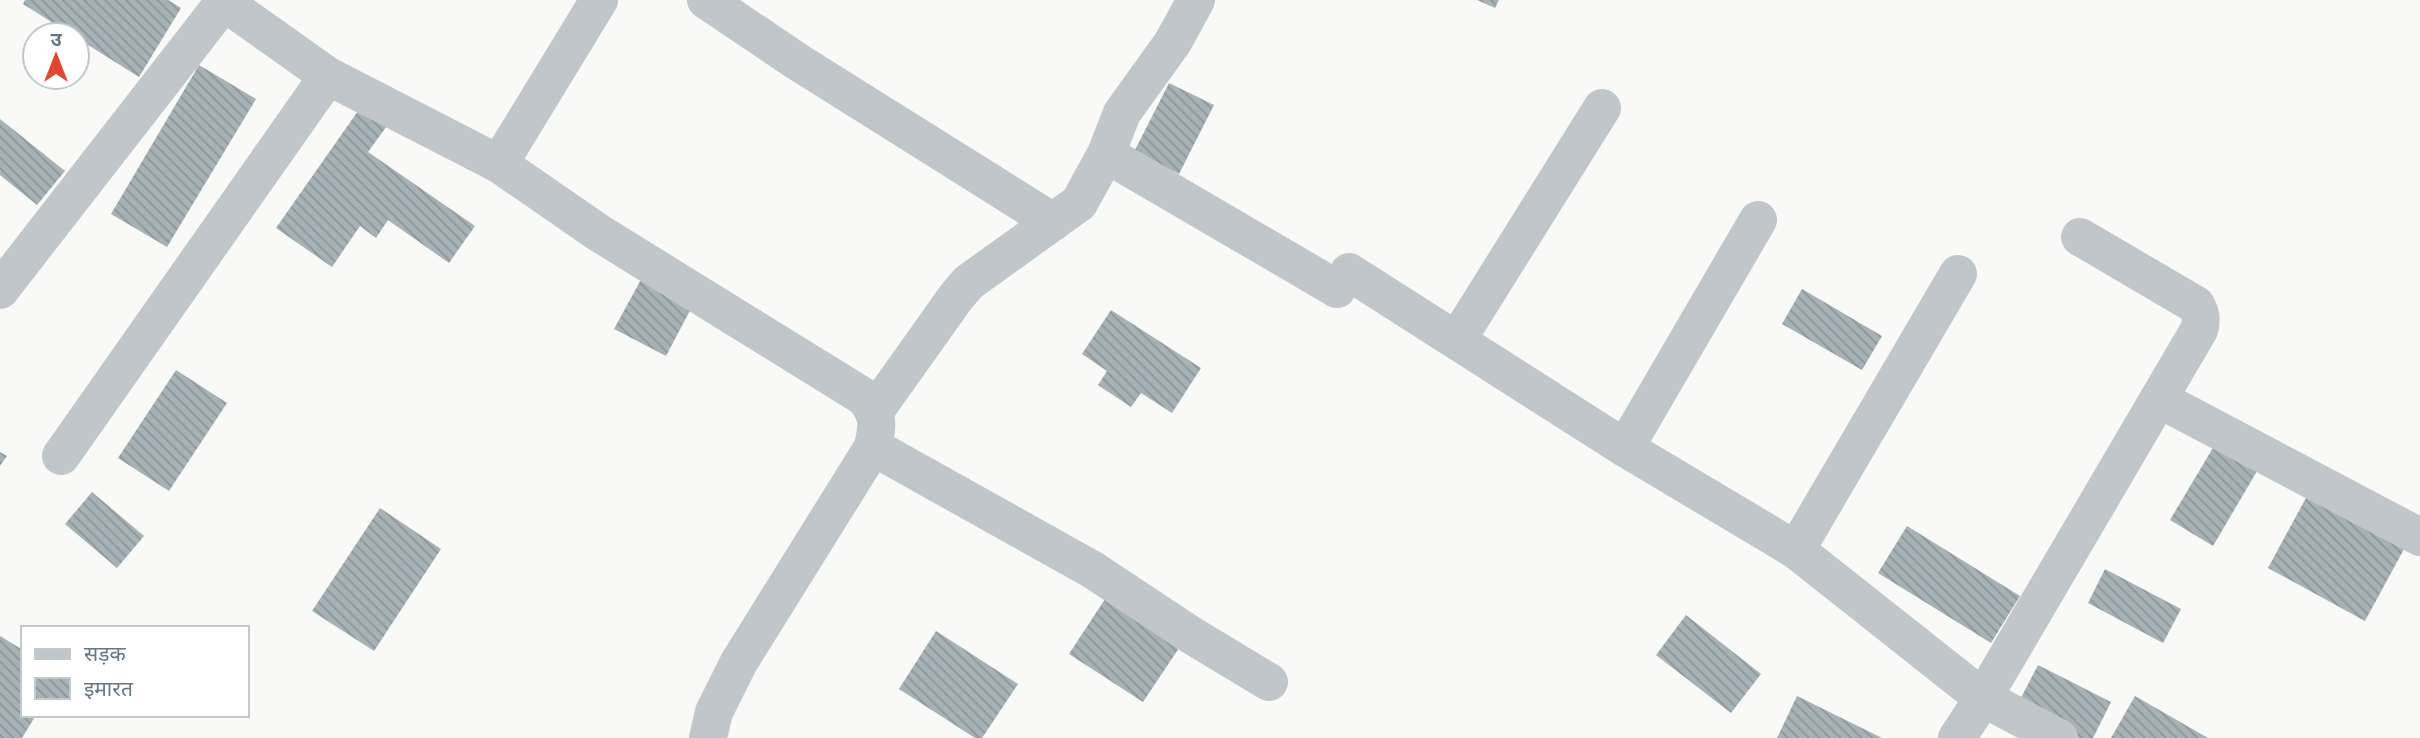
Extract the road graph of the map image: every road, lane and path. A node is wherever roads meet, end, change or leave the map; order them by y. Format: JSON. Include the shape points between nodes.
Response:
{"nodes":[{"id":1,"x":599,"y":0,"type":"edge"},
{"id":2,"x":706,"y":0,"type":"edge"},
{"id":3,"x":1196,"y":0,"type":"edge"},
{"id":4,"x":222,"y":1,"type":"edge"},
{"id":5,"x":328,"y":76,"type":"junction"},
{"id":6,"x":1602,"y":108,"type":"dead end"},
{"id":7,"x":1106,"y":154,"type":"junction"},
{"id":8,"x":499,"y":164,"type":"junction"},
{"id":9,"x":1758,"y":220,"type":"dead end"},
{"id":10,"x":1053,"y":222,"type":"junction"},
{"id":11,"x":2080,"y":237,"type":"dead end"},
{"id":12,"x":1958,"y":274,"type":"dead end"},
{"id":13,"x":0,"y":289,"type":"edge"},
{"id":14,"x":1457,"y":340,"type":"junction"},
{"id":15,"x":2158,"y":399,"type":"junction"},
{"id":16,"x":874,"y":429,"type":"junction"},
{"id":17,"x":1625,"y":449,"type":"junction"},
{"id":18,"x":61,"y":456,"type":"dead end"},
{"id":19,"x":2420,"y":537,"type":"edge"},
{"id":20,"x":1796,"y":551,"type":"junction"},
{"id":21,"x":1269,"y":682,"type":"dead end"},
{"id":22,"x":1983,"y":698,"type":"junction"},
{"id":23,"x":708,"y":738,"type":"edge"},
{"id":24,"x":1957,"y":738,"type":"edge"},
{"id":25,"x":2059,"y":738,"type":"edge"}],
"edges":[{"from":1,"to":8,"type":"street"},
{"from":2,"to":10,"type":"street"},
{"from":3,"to":7,"type":"street","via":[[1173,42],[1122,113]]},
{"from":4,"to":5,"type":"street"},
{"from":4,"to":13,"type":"street"},
{"from":5,"to":8,"type":"street"},
{"from":5,"to":18,"type":"street"},
{"from":6,"to":14,"type":"street"},
{"from":7,"to":10,"type":"street","via":[[1079,203]]},
{"from":7,"to":14,"type":"street"},
{"from":8,"to":16,"type":"street","via":[[599,233],[864,397]]},
{"from":9,"to":17,"type":"street"},
{"from":10,"to":16,"type":"street","via":[[969,282],[956,297]]},
{"from":11,"to":15,"type":"street","via":[[2196,305],[2201,314],[2199,330]]},
{"from":12,"to":20,"type":"street"},
{"from":14,"to":17,"type":"street"},
{"from":15,"to":19,"type":"street"},
{"from":15,"to":22,"type":"street"},
{"from":16,"to":21,"type":"street"},
{"from":16,"to":23,"type":"street","via":[[739,662],[714,712]]},
{"from":17,"to":20,"type":"street"},
{"from":20,"to":22,"type":"street"},
{"from":22,"to":24,"type":"street"},
{"from":22,"to":25,"type":"street"}]}
